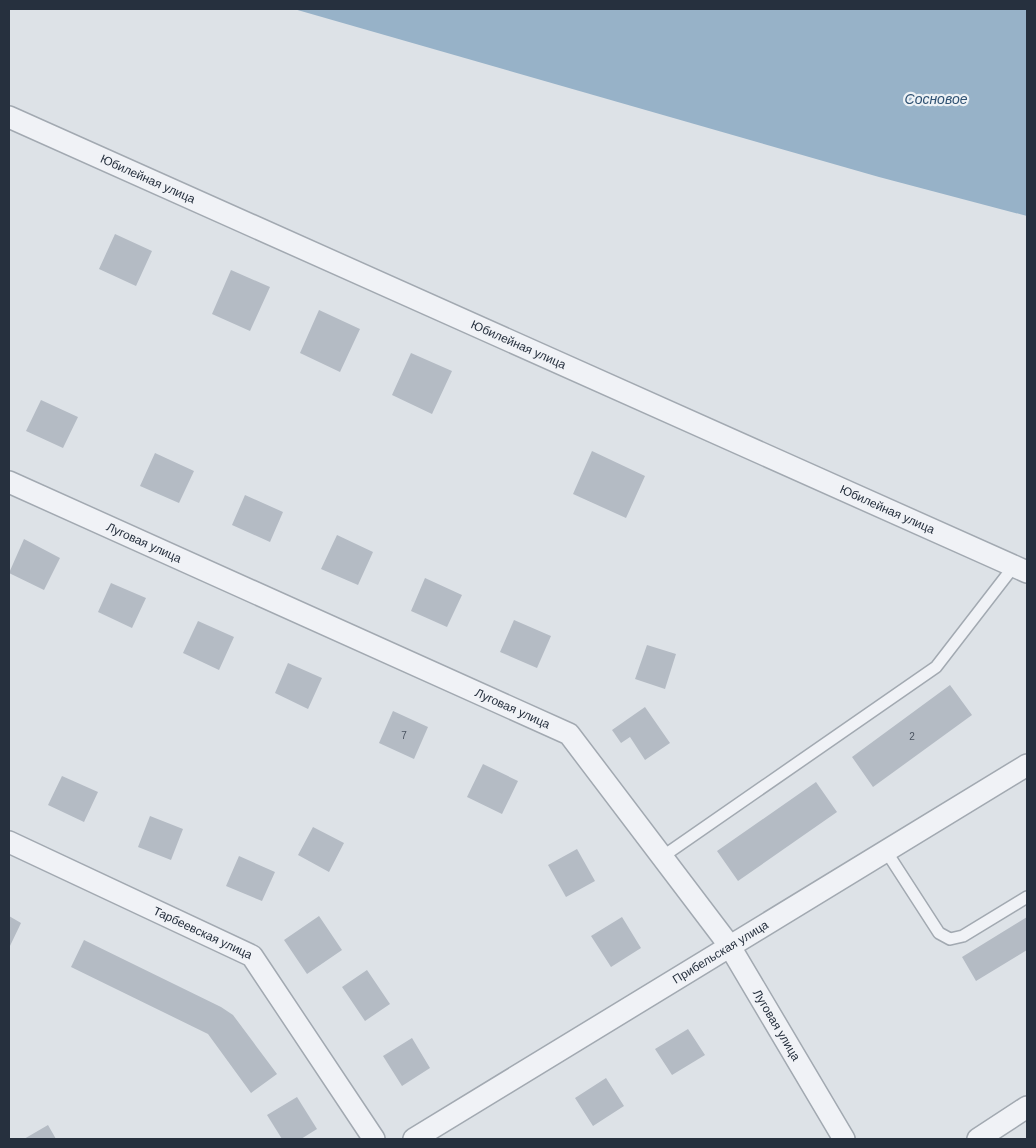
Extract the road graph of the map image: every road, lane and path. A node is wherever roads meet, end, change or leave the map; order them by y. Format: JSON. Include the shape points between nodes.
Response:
{"nodes":[{"id":1,"x":9,"y":117,"type":"edge"},
{"id":2,"x":9,"y":482,"type":"edge"},
{"id":3,"x":1021,"y":569,"type":"edge"},
{"id":4,"x":1027,"y":765,"type":"edge"},
{"id":5,"x":9,"y":842,"type":"edge"},
{"id":6,"x":886,"y":851,"type":"junction"},
{"id":7,"x":662,"y":857,"type":"junction"},
{"id":8,"x":1027,"y":897,"type":"edge"},
{"id":9,"x":729,"y":945,"type":"junction"},
{"id":10,"x":1027,"y":1107,"type":"edge"},
{"id":11,"x":374,"y":1139,"type":"edge"},
{"id":12,"x":414,"y":1139,"type":"edge"},
{"id":13,"x":844,"y":1139,"type":"edge"},
{"id":14,"x":978,"y":1139,"type":"edge"}],
"edges":[{"from":1,"to":3,"type":"street","name":"Юбилейная улица"},
{"from":2,"to":7,"type":"street","name":"Луговая улица","via":[[569,734]]},
{"from":3,"to":7,"type":"lane","via":[[936,667]]},
{"from":4,"to":6,"type":"street","name":"Прибельская улица"},
{"from":5,"to":11,"type":"street","name":"Тарбеевская улица","via":[[252,956]]},
{"from":6,"to":8,"type":"lane","via":[[939,933],[950,939],[963,936]]},
{"from":6,"to":9,"type":"street","name":"Прибельская улица"},
{"from":7,"to":9,"type":"street","name":"Луговая улица"},
{"from":9,"to":12,"type":"street","name":"Прибельская улица"},
{"from":9,"to":13,"type":"street","name":"Луговая улица"},
{"from":10,"to":14,"type":"street"}]}
